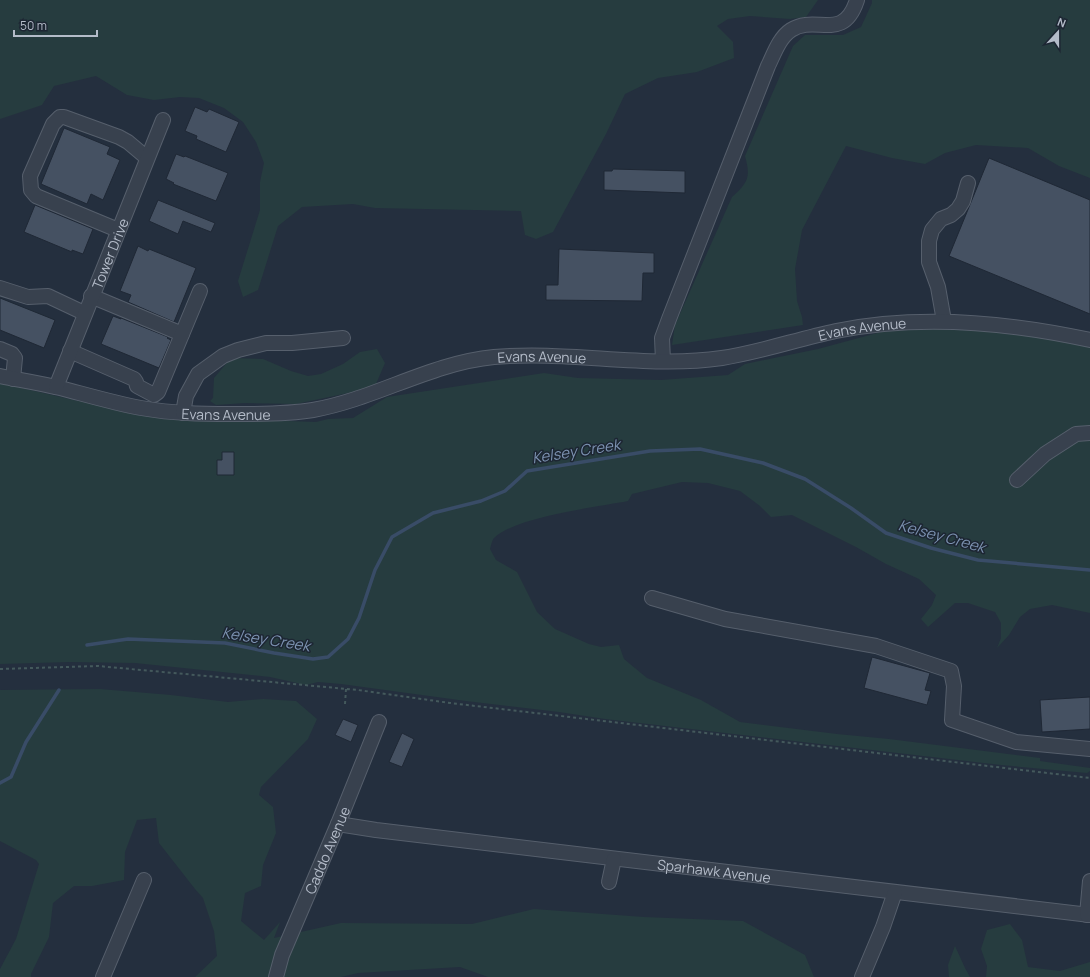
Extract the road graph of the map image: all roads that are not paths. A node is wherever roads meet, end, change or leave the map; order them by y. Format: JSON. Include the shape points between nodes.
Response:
{"nodes":[{"id":1,"x":857,"y":0,"type":"edge"},
{"id":2,"x":163,"y":120,"type":"dead end"},
{"id":3,"x":148,"y":158,"type":"junction"},
{"id":4,"x":968,"y":184,"type":"dead end"},
{"id":5,"x":118,"y":230,"type":"junction"},
{"id":6,"x":0,"y":288,"type":"edge"},
{"id":7,"x":200,"y":291,"type":"dead end"},
{"id":8,"x":91,"y":296,"type":"junction"},
{"id":9,"x":84,"y":313,"type":"junction"},
{"id":10,"x":944,"y":321,"type":"junction"},
{"id":11,"x":182,"y":334,"type":"junction"},
{"id":12,"x":343,"y":338,"type":"dead end"},
{"id":13,"x":1090,"y":340,"type":"edge"},
{"id":14,"x":0,"y":349,"type":"edge"},
{"id":15,"x":70,"y":352,"type":"junction"},
{"id":16,"x":663,"y":361,"type":"junction"},
{"id":17,"x":7,"y":378,"type":"edge"},
{"id":18,"x":56,"y":387,"type":"junction"},
{"id":19,"x":183,"y":413,"type":"junction"},
{"id":20,"x":1090,"y":433,"type":"edge"},
{"id":21,"x":1016,"y":480,"type":"dead end"},
{"id":22,"x":652,"y":598,"type":"dead end"},
{"id":23,"x":379,"y":722,"type":"dead end"},
{"id":24,"x":1090,"y":749,"type":"edge"},
{"id":25,"x":338,"y":824,"type":"junction"},
{"id":26,"x":614,"y":859,"type":"junction"},
{"id":27,"x":144,"y":880,"type":"dead end"},
{"id":28,"x":1090,"y":881,"type":"edge"},
{"id":29,"x":609,"y":882,"type":"dead end"},
{"id":30,"x":895,"y":892,"type":"junction"},
{"id":31,"x":1088,"y":915,"type":"edge"},
{"id":32,"x":103,"y":977,"type":"edge"},
{"id":33,"x":276,"y":977,"type":"edge"},
{"id":34,"x":862,"y":977,"type":"edge"}],
"edges":[{"from":1,"to":16,"type":"street","via":[[848,18],[839,24],[802,26],[782,37],[768,66],[666,325],[662,338]]},
{"from":2,"to":3,"type":"street","name":"Tower Drive"},
{"from":3,"to":5,"type":"street","name":"Tower Drive"},
{"from":3,"to":5,"type":"street","via":[[119,137],[60,117],[53,124],[30,176],[31,190],[36,196]]},
{"from":4,"to":10,"type":"street","via":[[958,209],[941,219],[932,230],[929,241],[929,262],[938,287]]},
{"from":5,"to":8,"type":"street","name":"Tower Drive"},
{"from":6,"to":9,"type":"street","via":[[28,297],[48,296]]},
{"from":7,"to":11,"type":"street"},
{"from":8,"to":9,"type":"street","name":"Tower Drive"},
{"from":8,"to":11,"type":"street"},
{"from":9,"to":15,"type":"street","name":"Tower Drive"},
{"from":10,"to":13,"type":"street","name":"Evans Avenue","via":[[992,323]]},
{"from":10,"to":16,"type":"street","name":"Evans Avenue","via":[[910,322],[837,331],[740,355],[692,361]]},
{"from":11,"to":15,"type":"street","via":[[158,392],[154,395],[137,386],[134,379]]},
{"from":12,"to":19,"type":"street","via":[[266,343],[223,356],[198,374],[186,396]]},
{"from":14,"to":17,"type":"street","via":[[16,358]]},
{"from":15,"to":18,"type":"street","name":"Tower Drive"},
{"from":16,"to":19,"type":"street","name":"Evans Avenue","via":[[528,355],[490,357],[440,369],[354,400],[313,410],[265,414]]},
{"from":17,"to":18,"type":"street","name":"Evans Avenue"},
{"from":18,"to":19,"type":"street","name":"Evans Avenue","via":[[139,408]]},
{"from":20,"to":21,"type":"street","via":[[1076,434],[1045,454]]},
{"from":22,"to":24,"type":"street","via":[[725,619],[876,646],[951,671],[954,686],[952,720],[1016,742]]},
{"from":23,"to":25,"type":"street","name":"Caddo Avenue"},
{"from":25,"to":26,"type":"street","name":"Sparhawk Avenue"},
{"from":25,"to":33,"type":"street","name":"Caddo Avenue","via":[[282,955]]},
{"from":26,"to":29,"type":"street"},
{"from":26,"to":30,"type":"street","name":"Sparhawk Avenue"},
{"from":27,"to":32,"type":"street"},
{"from":28,"to":31,"type":"street"},
{"from":30,"to":31,"type":"street","name":"Sparhawk Avenue"},
{"from":30,"to":34,"type":"street"}]}
